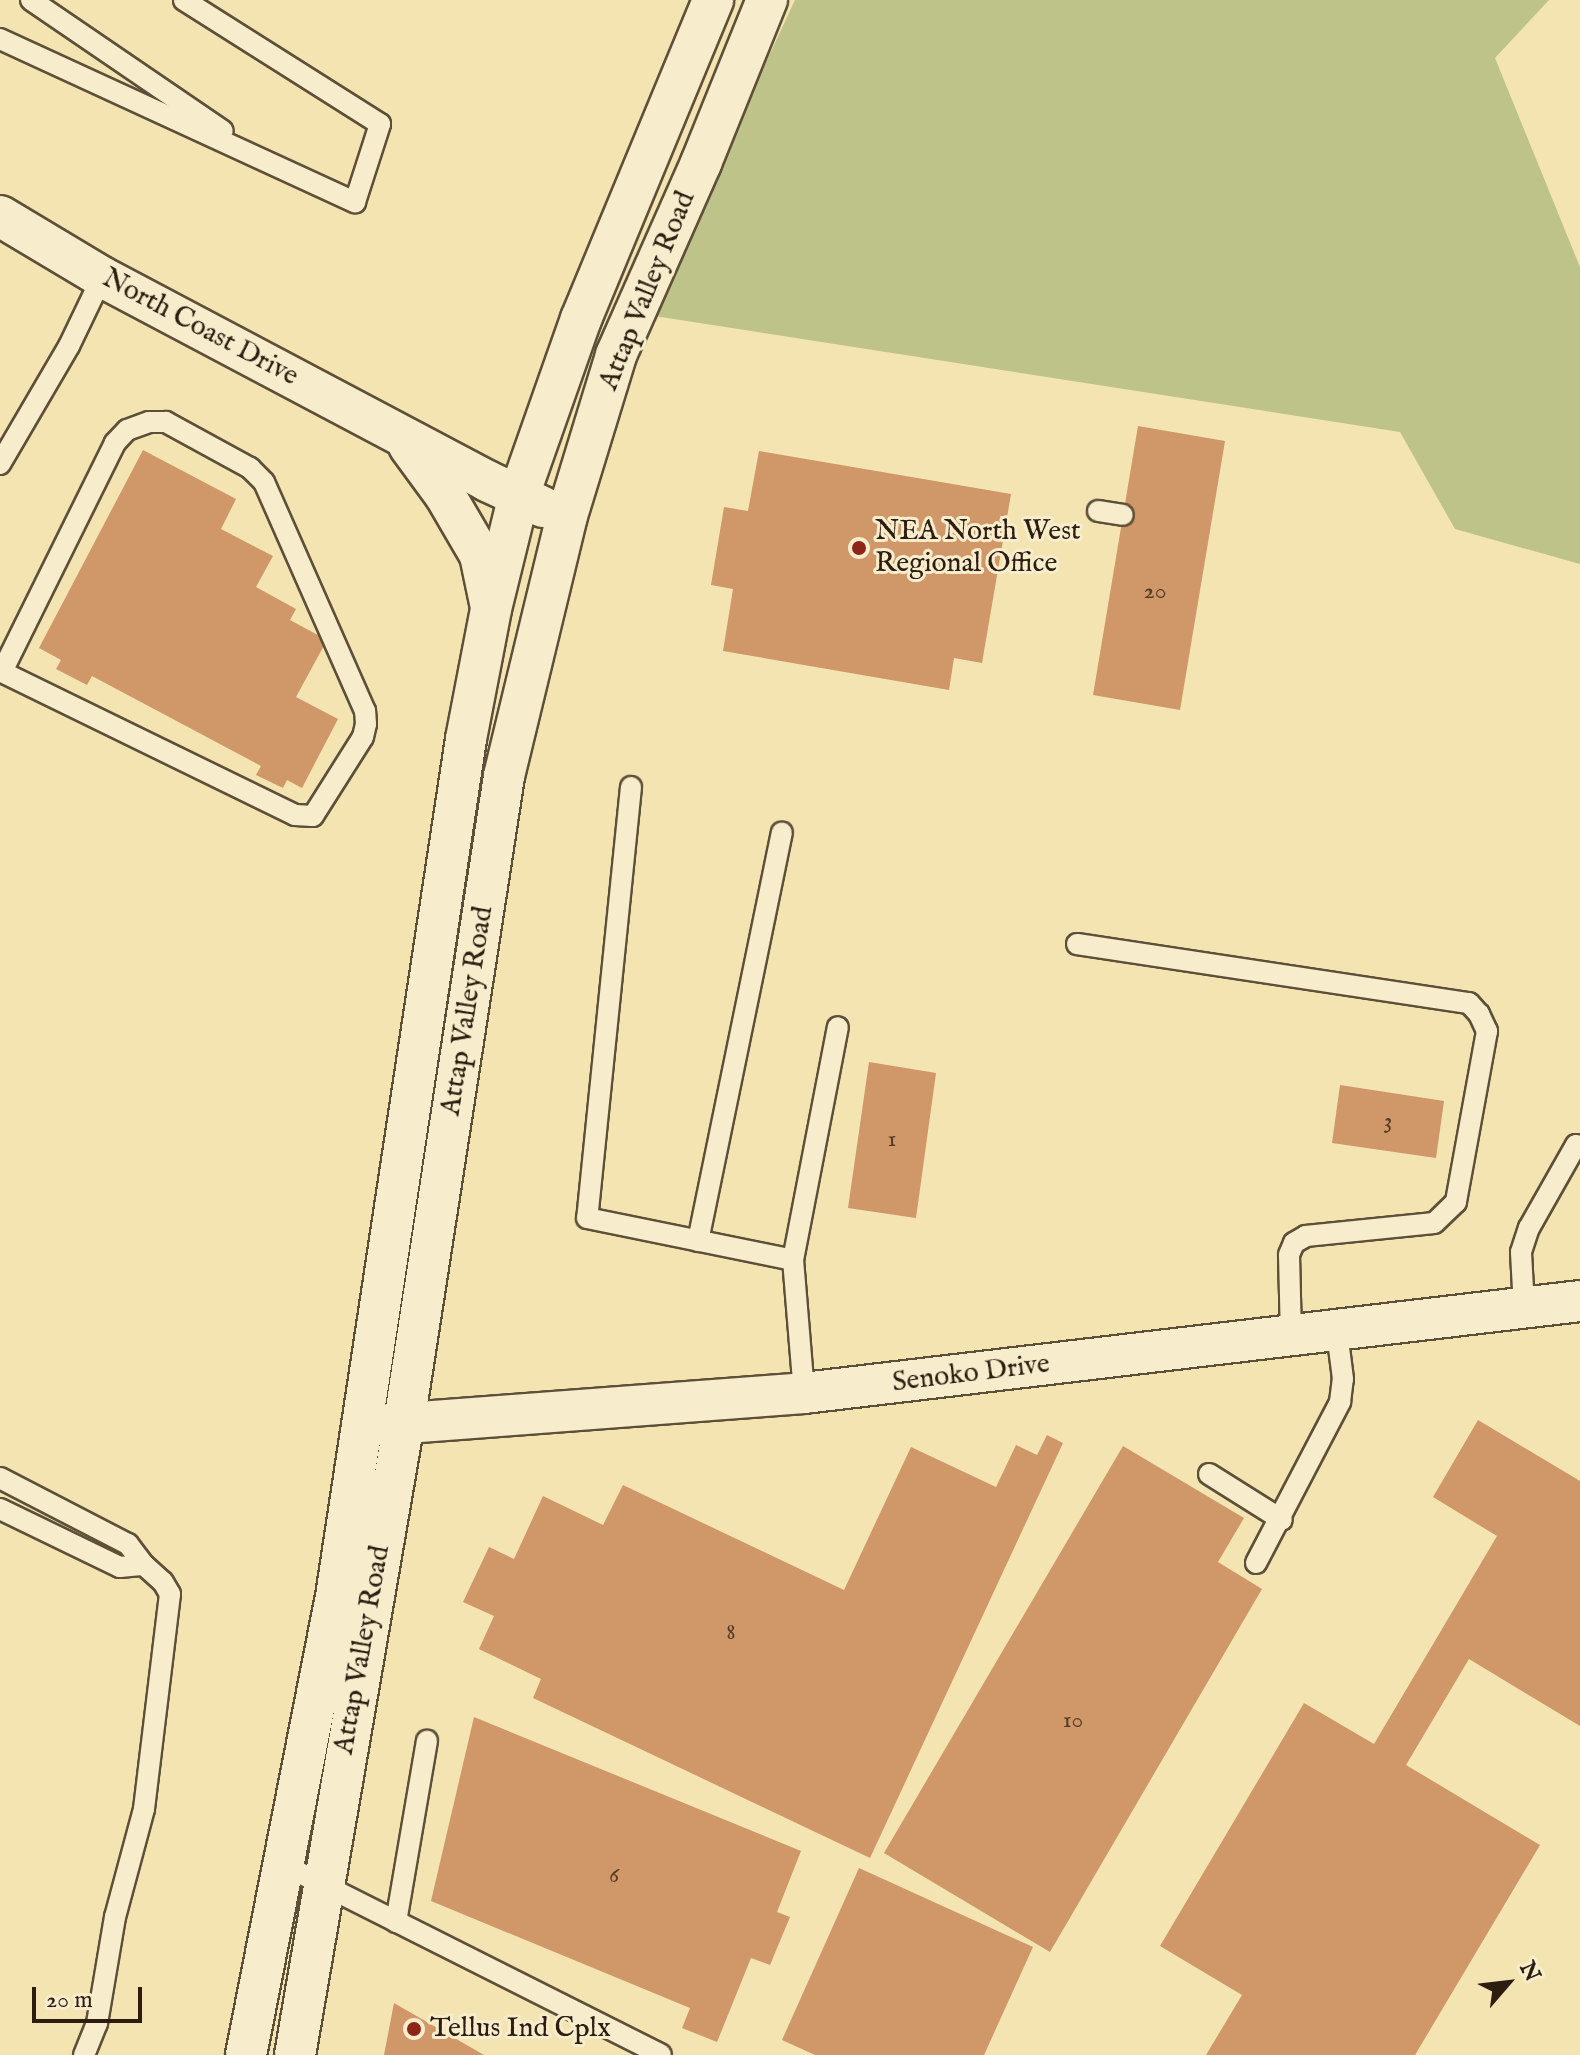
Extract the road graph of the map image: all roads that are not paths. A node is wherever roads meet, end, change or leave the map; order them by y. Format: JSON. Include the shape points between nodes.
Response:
{"nodes":[{"id":1,"x":31,"y":0,"type":"edge"},
{"id":2,"x":184,"y":0,"type":"edge"},
{"id":3,"x":713,"y":0,"type":"edge"},
{"id":4,"x":767,"y":0,"type":"edge"},
{"id":5,"x":0,"y":39,"type":"edge"},
{"id":6,"x":271,"y":163,"type":"junction"},
{"id":7,"x":0,"y":216,"type":"edge"},
{"id":8,"x":102,"y":277,"type":"junction"},
{"id":9,"x":595,"y":347,"type":"junction"},
{"id":10,"x":402,"y":436,"type":"junction"},
{"id":11,"x":0,"y":464,"type":"edge"},
{"id":12,"x":519,"y":495,"type":"junction"},
{"id":13,"x":1098,"y":511,"type":"dead end"},
{"id":14,"x":1123,"y":515,"type":"dead end"},
{"id":15,"x":566,"y":519,"type":"junction"},
{"id":16,"x":491,"y":609,"type":"junction"},
{"id":17,"x":1,"y":671,"type":"edge"},
{"id":18,"x":631,"y":787,"type":"dead end"},
{"id":19,"x":782,"y":833,"type":"dead end"},
{"id":20,"x":1077,"y":944,"type":"dead end"},
{"id":21,"x":838,"y":1027,"type":"dead end"},
{"id":22,"x":1580,"y":1148,"type":"edge"},
{"id":23,"x":698,"y":1241,"type":"junction"},
{"id":24,"x":793,"y":1260,"type":"junction"},
{"id":25,"x":1580,"y":1301,"type":"edge"},
{"id":26,"x":1524,"y":1308,"type":"junction"},
{"id":27,"x":1337,"y":1332,"type":"junction"},
{"id":28,"x":1291,"y":1337,"type":"junction"},
{"id":29,"x":804,"y":1393,"type":"junction"},
{"id":30,"x":404,"y":1422,"type":"junction"},
{"id":31,"x":360,"y":1426,"type":"junction"},
{"id":32,"x":1209,"y":1474,"type":"dead end"},
{"id":33,"x":0,"y":1478,"type":"edge"},
{"id":34,"x":0,"y":1509,"type":"edge"},
{"id":35,"x":1282,"y":1520,"type":"junction"},
{"id":36,"x":1256,"y":1563,"type":"dead end"},
{"id":37,"x":144,"y":1565,"type":"junction"},
{"id":38,"x":427,"y":1741,"type":"dead end"},
{"id":39,"x":282,"y":1864,"type":"junction"},
{"id":40,"x":322,"y":1886,"type":"junction"},
{"id":41,"x":396,"y":1922,"type":"junction"},
{"id":42,"x":84,"y":2055,"type":"edge"},
{"id":43,"x":246,"y":2055,"type":"edge"},
{"id":44,"x":295,"y":2055,"type":"edge"},
{"id":45,"x":661,"y":2055,"type":"edge"}],
"edges":[{"from":1,"to":6,"type":"lane"},
{"from":2,"to":6,"type":"lane","via":[[380,124],[355,202]]},
{"from":3,"to":9,"type":"street","name":"Attap Valley Road"},
{"from":4,"to":9,"type":"street","name":"Attap Valley Road","via":[[701,163]]},
{"from":5,"to":6,"type":"lane"},
{"from":7,"to":8,"type":"street","name":"North Coast Drive"},
{"from":8,"to":10,"type":"street","name":"North Coast Drive"},
{"from":8,"to":11,"type":"lane","via":[[69,346]]},
{"from":9,"to":12,"type":"street","name":"Attap Valley Road"},
{"from":9,"to":15,"type":"street","name":"Attap Valley Road"},
{"from":10,"to":12,"type":"street","name":"North Coast Drive"},
{"from":10,"to":16,"type":"street","name":"North Coast Drive","via":[[480,555]]},
{"from":12,"to":15,"type":"street","name":"North Coast Drive"},
{"from":12,"to":16,"type":"street","name":"Attap Valley Road"},
{"from":13,"to":14,"type":"lane"},
{"from":15,"to":30,"type":"street","name":"Attap Valley Road","via":[[504,776]]},
{"from":16,"to":31,"type":"street","name":"Attap Valley Road","via":[[466,739]]},
{"from":17,"to":17,"type":"lane","via":[[295,815],[313,816],[366,724],[365,711],[264,482],[250,468],[166,422],[138,426],[115,443]]},
{"from":18,"to":23,"type":"lane","via":[[587,1218]]},
{"from":19,"to":23,"type":"lane"},
{"from":20,"to":28,"type":"lane","via":[[1469,1003],[1479,1014],[1487,1031],[1456,1202],[1434,1223],[1306,1236],[1294,1243],[1289,1255]]},
{"from":21,"to":24,"type":"lane"},
{"from":22,"to":26,"type":"lane","via":[[1576,1145],[1529,1228],[1521,1252]]},
{"from":23,"to":24,"type":"lane"},
{"from":24,"to":29,"type":"lane"},
{"from":25,"to":26,"type":"street","name":"Senoko Drive"},
{"from":26,"to":27,"type":"street","name":"Senoko Drive"},
{"from":27,"to":28,"type":"street","name":"Senoko Drive"},
{"from":27,"to":35,"type":"lane","via":[[1340,1402]]},
{"from":28,"to":29,"type":"street","name":"Senoko Drive"},
{"from":29,"to":30,"type":"street","name":"Senoko Drive"},
{"from":30,"to":31,"type":"street","name":"Senoko Drive"},
{"from":30,"to":40,"type":"street","name":"Attap Valley Road"},
{"from":31,"to":39,"type":"street","name":"Attap Valley Road","via":[[337,1590]]},
{"from":32,"to":35,"type":"lane"},
{"from":33,"to":37,"type":"lane","via":[[128,1544]]},
{"from":34,"to":37,"type":"lane","via":[[120,1567]]},
{"from":35,"to":36,"type":"lane"},
{"from":37,"to":42,"type":"lane","via":[[170,1594],[159,1696],[144,1809],[115,1917],[97,2023]]},
{"from":38,"to":41,"type":"lane"},
{"from":39,"to":40,"type":"lane"},
{"from":39,"to":43,"type":"street","name":"Attap Valley Road"},
{"from":40,"to":41,"type":"lane"},
{"from":40,"to":44,"type":"street","name":"Attap Valley Road"},
{"from":41,"to":45,"type":"lane"}]}
